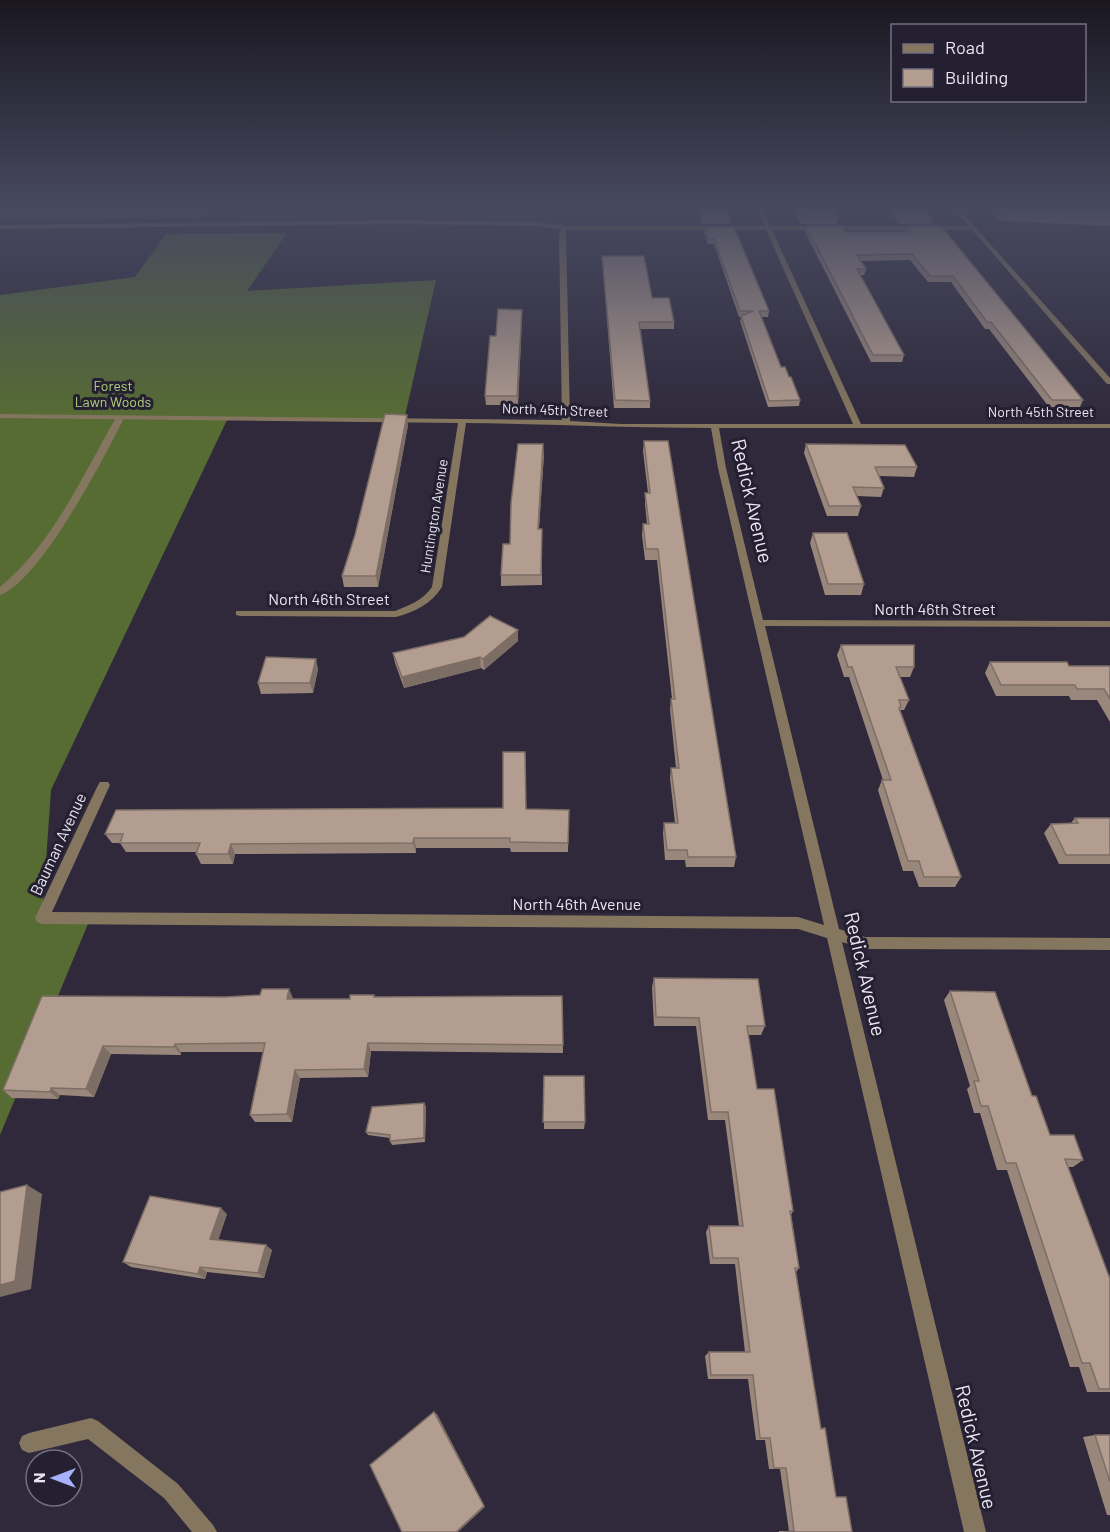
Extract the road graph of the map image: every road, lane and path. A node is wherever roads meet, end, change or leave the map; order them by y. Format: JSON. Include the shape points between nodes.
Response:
{"nodes":[{"id":1,"x":563,"y":279,"type":"edge"},
{"id":2,"x":791,"y":279,"type":"edge"},
{"id":3,"x":1019,"y":279,"type":"edge"},
{"id":4,"x":1110,"y":382,"type":"edge"},
{"id":5,"x":0,"y":416,"type":"edge"},
{"id":6,"x":120,"y":417,"type":"junction"},
{"id":7,"x":462,"y":420,"type":"junction"},
{"id":8,"x":566,"y":422,"type":"junction"},
{"id":9,"x":715,"y":426,"type":"junction"},
{"id":10,"x":858,"y":426,"type":"junction"},
{"id":11,"x":1110,"y":426,"type":"edge"},
{"id":12,"x":0,"y":592,"type":"edge"},
{"id":13,"x":416,"y":607,"type":"joint"},
{"id":14,"x":240,"y":613,"type":"dead end"},
{"id":15,"x":760,"y":623,"type":"junction"},
{"id":16,"x":1110,"y":624,"type":"edge"},
{"id":17,"x":104,"y":784,"type":"dead end"},
{"id":18,"x":42,"y":918,"type":"joint"},
{"id":19,"x":834,"y":934,"type":"junction"},
{"id":20,"x":1110,"y":944,"type":"edge"},
{"id":21,"x":29,"y":1443,"type":"dead end"},
{"id":22,"x":206,"y":1532,"type":"edge"},
{"id":23,"x":975,"y":1532,"type":"edge"}],
"edges":[{"from":1,"to":8,"type":"street"},
{"from":2,"to":10,"type":"street"},
{"from":3,"to":4,"type":"street"},
{"from":5,"to":6,"type":"street","name":"North 45th Street"},
{"from":6,"to":7,"type":"street","name":"North 45th Street"},
{"from":6,"to":12,"type":"street","via":[[50,538],[30,566]]},
{"from":7,"to":8,"type":"street","name":"North 45th Street"},
{"from":7,"to":13,"type":"street","name":"Huntington Avenue","via":[[437,587],[432,596]]},
{"from":8,"to":9,"type":"street","name":"North 45th Street"},
{"from":9,"to":10,"type":"street","name":"North 45th Street"},
{"from":9,"to":15,"type":"street","name":"Redick Avenue"},
{"from":10,"to":11,"type":"street","name":"North 45th Street"},
{"from":13,"to":14,"type":"street","name":"North 46th Street","via":[[374,616]]},
{"from":15,"to":16,"type":"street","name":"North 46th Street"},
{"from":15,"to":19,"type":"street","name":"Redick Avenue"},
{"from":17,"to":18,"type":"street","name":"Bauman Avenue"},
{"from":18,"to":19,"type":"street","name":"North 46th Avenue","via":[[798,923]]},
{"from":19,"to":20,"type":"street","name":"North 46th Avenue","via":[[865,944]]},
{"from":19,"to":23,"type":"street","name":"Redick Avenue"},
{"from":21,"to":22,"type":"street","via":[[91,1428],[171,1491]]}]}
